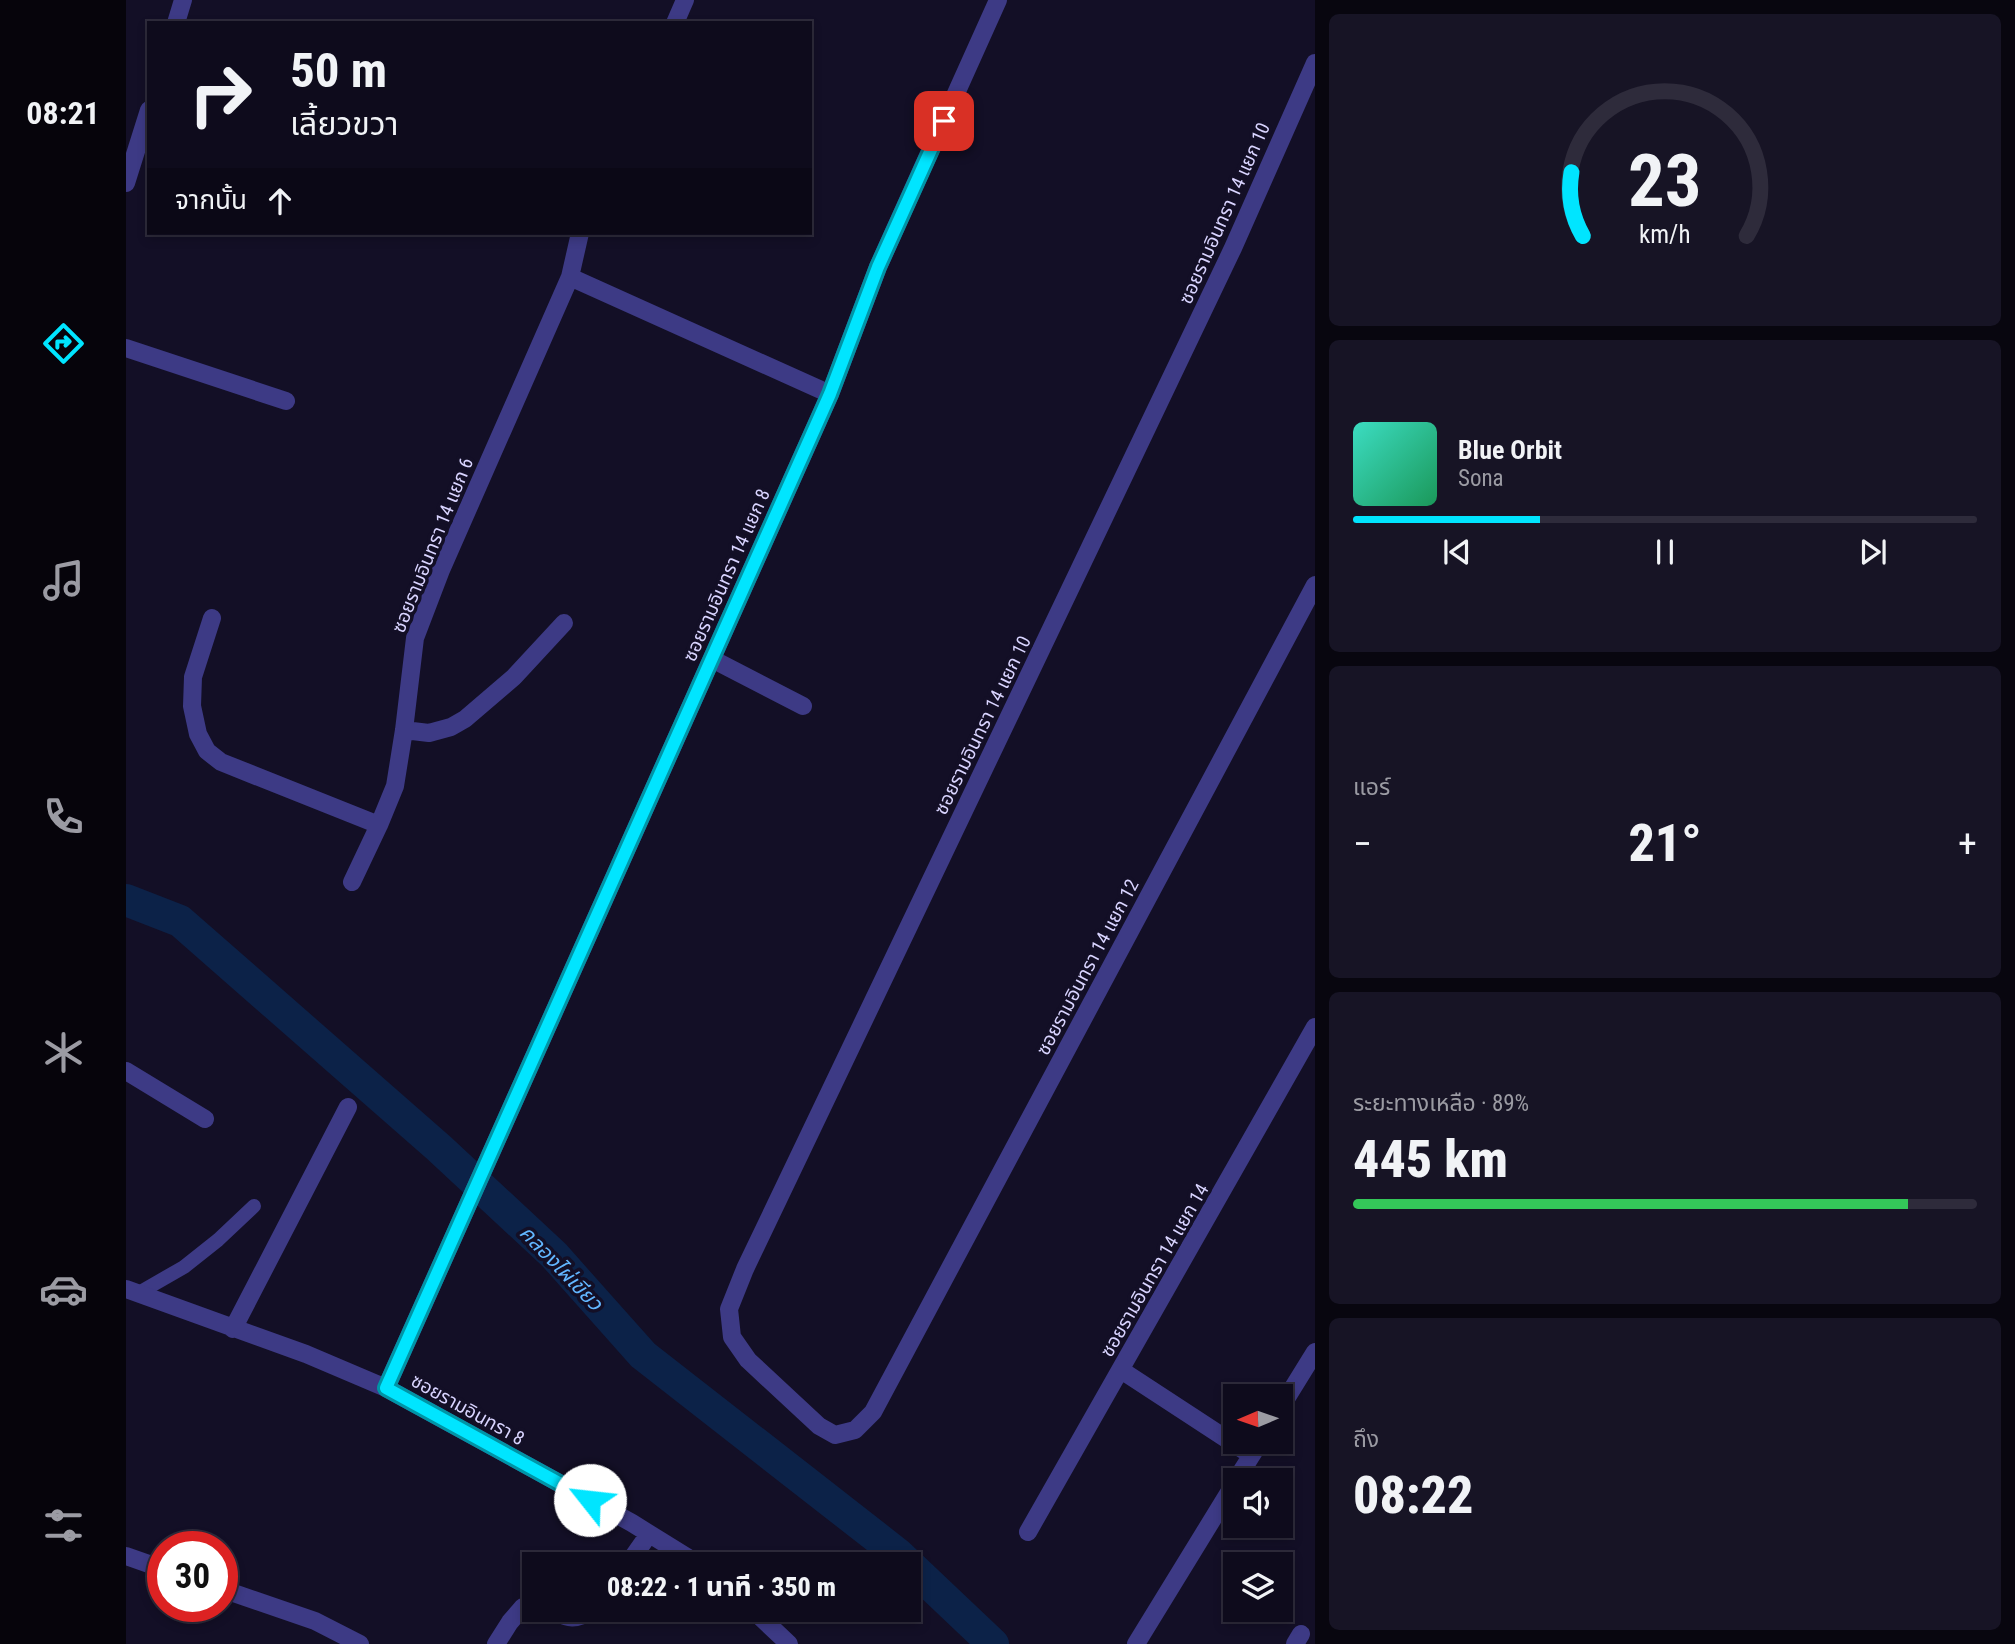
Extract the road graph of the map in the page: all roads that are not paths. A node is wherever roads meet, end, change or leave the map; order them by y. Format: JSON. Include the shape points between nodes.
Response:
{"nodes":[{"id":1,"x":183,"y":0,"type":"edge"},
{"id":2,"x":685,"y":0,"type":"edge"},
{"id":3,"x":998,"y":0,"type":"edge"},
{"id":4,"x":177,"y":21,"type":"edge"},
{"id":5,"x":676,"y":21,"type":"edge"},
{"id":6,"x":1315,"y":62,"type":"edge"},
{"id":7,"x":147,"y":116,"type":"edge"},
{"id":8,"x":126,"y":183,"type":"edge"},
{"id":9,"x":573,"y":235,"type":"edge"},
{"id":10,"x":570,"y":277,"type":"junction"},
{"id":11,"x":126,"y":348,"type":"edge"},
{"id":12,"x":830,"y":394,"type":"junction"},
{"id":13,"x":286,"y":401,"type":"dead end"},
{"id":14,"x":1315,"y":585,"type":"edge"},
{"id":15,"x":212,"y":618,"type":"dead end"},
{"id":16,"x":564,"y":623,"type":"dead end"},
{"id":17,"x":712,"y":659,"type":"junction"},
{"id":18,"x":803,"y":705,"type":"dead end"},
{"id":19,"x":404,"y":730,"type":"junction"},
{"id":20,"x":379,"y":825,"type":"junction"},
{"id":21,"x":352,"y":882,"type":"dead end"},
{"id":22,"x":1315,"y":1027,"type":"edge"},
{"id":23,"x":126,"y":1072,"type":"edge"},
{"id":24,"x":348,"y":1107,"type":"dead end"},
{"id":25,"x":205,"y":1119,"type":"dead end"},
{"id":26,"x":254,"y":1206,"type":"dead end"},
{"id":27,"x":131,"y":1292,"type":"edge"},
{"id":28,"x":233,"y":1329,"type":"junction"},
{"id":29,"x":1315,"y":1352,"type":"edge"},
{"id":30,"x":897,"y":1368,"type":"joint"},
{"id":31,"x":1121,"y":1370,"type":"junction"},
{"id":32,"x":386,"y":1388,"type":"junction"},
{"id":33,"x":1293,"y":1388,"type":"edge"},
{"id":34,"x":1223,"y":1430,"type":"edge"},
{"id":35,"x":1223,"y":1503,"type":"edge"},
{"id":36,"x":1028,"y":1532,"type":"dead end"},
{"id":37,"x":649,"y":1534,"type":"junction"},
{"id":38,"x":636,"y":1552,"type":"edge"},
{"id":39,"x":678,"y":1552,"type":"edge"},
{"id":40,"x":126,"y":1556,"type":"edge"},
{"id":41,"x":147,"y":1563,"type":"edge"},
{"id":42,"x":238,"y":1595,"type":"edge"},
{"id":43,"x":522,"y":1609,"type":"edge"},
{"id":44,"x":766,"y":1622,"type":"edge"},
{"id":45,"x":1143,"y":1641,"type":"edge"},
{"id":46,"x":360,"y":1644,"type":"edge"},
{"id":47,"x":496,"y":1644,"type":"edge"},
{"id":48,"x":789,"y":1644,"type":"edge"}],
"edges":[{"from":1,"to":4,"type":"street"},
{"from":2,"to":5,"type":"street"},
{"from":3,"to":12,"type":"street","name":"ซอยรามอินทรา 14 แยก 8","via":[[878,267]]},
{"from":6,"to":30,"type":"street","name":"ซอยรามอินทรา 14 แยก 10","via":[[1227,261],[729,1309],[732,1337],[748,1360],[819,1426],[835,1435],[855,1430],[873,1412]]},
{"from":7,"to":8,"type":"street"},
{"from":9,"to":10,"type":"street","name":"ซอยรามอินทรา 14 แยก 6"},
{"from":10,"to":12,"type":"street"},
{"from":10,"to":19,"type":"street","name":"ซอยรามอินทรา 14 แยก 6","via":[[415,638]]},
{"from":11,"to":13,"type":"street"},
{"from":12,"to":17,"type":"street","name":"ซอยรามอินทรา 14 แยก 8"},
{"from":14,"to":30,"type":"street","name":"ซอยรามอินทรา 14 แยก 12"},
{"from":15,"to":20,"type":"street","via":[[192,677],[194,715],[207,751],[221,762]]},
{"from":16,"to":19,"type":"street","via":[[514,677],[465,719],[429,733]]},
{"from":17,"to":18,"type":"street"},
{"from":17,"to":32,"type":"street","name":"ซอยรามอินทรา 14 แยก 8"},
{"from":19,"to":20,"type":"street","name":"ซอยรามอินทรา 14 แยก 6","via":[[395,786]]},
{"from":20,"to":21,"type":"street","name":"ซอยรามอินทรา 14 แยก 6"},
{"from":22,"to":31,"type":"street","name":"ซอยรามอินทรา 14 แยก 14"},
{"from":23,"to":25,"type":"street"},
{"from":24,"to":28,"type":"street"},
{"from":26,"to":27,"type":"lane","via":[[184,1267]]},
{"from":27,"to":28,"type":"street","name":"ซอยรามอินทรา 8"},
{"from":28,"to":32,"type":"street","name":"ซอยรามอินทรา 8"},
{"from":29,"to":33,"type":"street"},
{"from":31,"to":34,"type":"street"},
{"from":31,"to":36,"type":"street","name":"ซอยรามอินทรา 14 แยก 14"},
{"from":32,"to":37,"type":"street","name":"ซอยรามอินทรา 8"},
{"from":35,"to":45,"type":"street"},
{"from":37,"to":38,"type":"street"},
{"from":37,"to":39,"type":"street","name":"ซอยรามอินทรา 8"},
{"from":40,"to":41,"type":"street"},
{"from":42,"to":46,"type":"street","via":[[315,1621]]},
{"from":43,"to":47,"type":"street"},
{"from":44,"to":48,"type":"street"}]}
